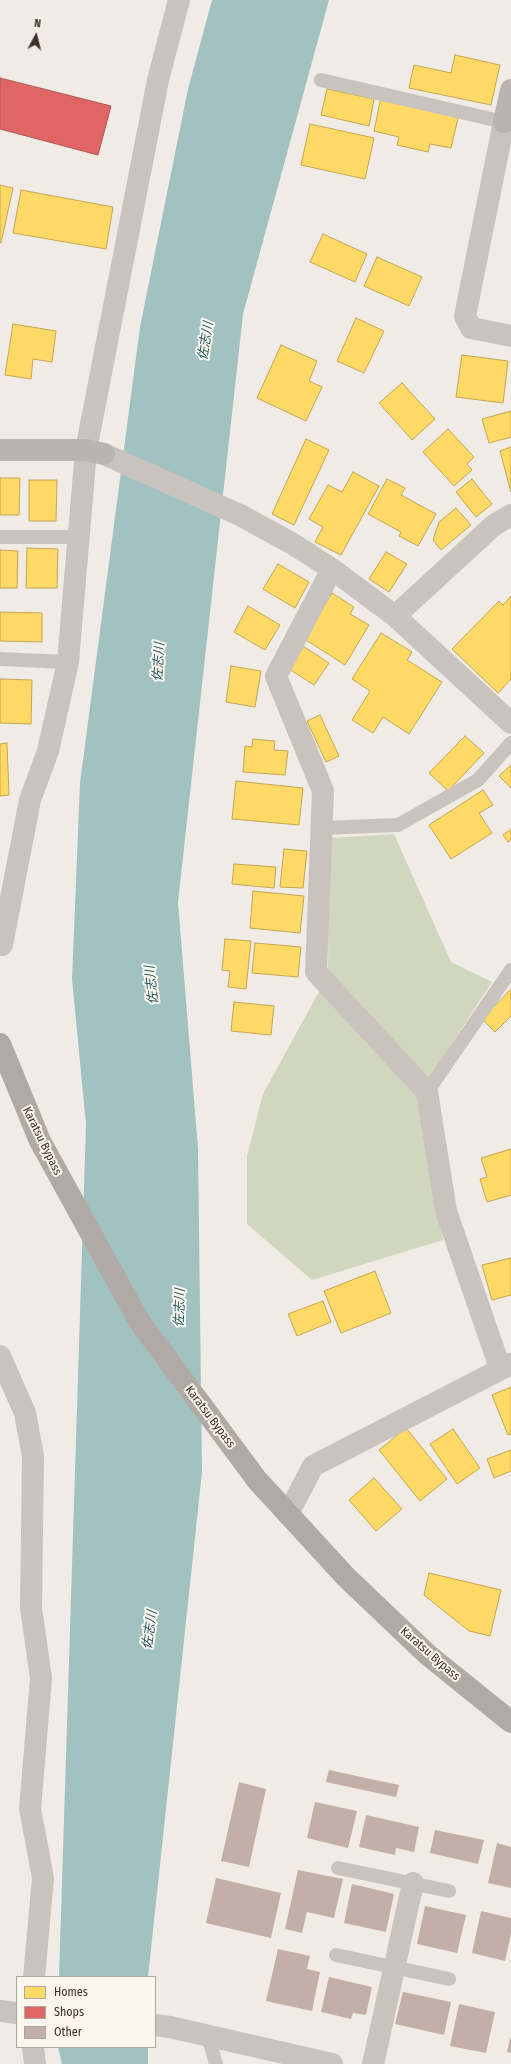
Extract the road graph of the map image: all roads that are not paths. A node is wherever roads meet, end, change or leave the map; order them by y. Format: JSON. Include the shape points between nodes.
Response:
{"nodes":[{"id":1,"x":179,"y":0,"type":"edge"},
{"id":2,"x":321,"y":80,"type":"dead end"},
{"id":3,"x":511,"y":90,"type":"edge"},
{"id":4,"x":504,"y":122,"type":"junction"},
{"id":5,"x":511,"y":336,"type":"edge"},
{"id":6,"x":0,"y":450,"type":"edge"},
{"id":7,"x":95,"y":452,"type":"junction"},
{"id":8,"x":511,"y":515,"type":"edge"},
{"id":9,"x":0,"y":537,"type":"edge"},
{"id":10,"x":79,"y":537,"type":"junction"},
{"id":11,"x":332,"y":569,"type":"junction"},
{"id":12,"x":395,"y":616,"type":"junction"},
{"id":13,"x":0,"y":659,"type":"edge"},
{"id":14,"x":68,"y":662,"type":"junction"},
{"id":15,"x":511,"y":723,"type":"edge"},
{"id":16,"x":511,"y":743,"type":"edge"},
{"id":17,"x":322,"y":828,"type":"junction"},
{"id":18,"x":2,"y":945,"type":"dead end"},
{"id":19,"x":511,"y":970,"type":"edge"},
{"id":20,"x":0,"y":1044,"type":"edge"},
{"id":21,"x":427,"y":1092,"type":"junction"},
{"id":22,"x":0,"y":1356,"type":"edge"},
{"id":23,"x":505,"y":1366,"type":"edge"},
{"id":24,"x":288,"y":1514,"type":"junction"},
{"id":25,"x":511,"y":1722,"type":"edge"},
{"id":26,"x":338,"y":1868,"type":"dead end"},
{"id":27,"x":413,"y":1883,"type":"junction"},
{"id":28,"x":448,"y":1891,"type":"dead end"},
{"id":29,"x":336,"y":1955,"type":"dead end"},
{"id":30,"x":394,"y":1967,"type":"junction"},
{"id":31,"x":34,"y":1976,"type":"edge"},
{"id":32,"x":449,"y":1978,"type":"dead end"},
{"id":33,"x":0,"y":2011,"type":"edge"},
{"id":34,"x":16,"y":2013,"type":"edge"},
{"id":35,"x":163,"y":2026,"type":"edge"},
{"id":36,"x":208,"y":2036,"type":"junction"},
{"id":37,"x":33,"y":2048,"type":"edge"},
{"id":38,"x":35,"y":2064,"type":"edge"},
{"id":39,"x":216,"y":2064,"type":"edge"},
{"id":40,"x":332,"y":2064,"type":"edge"},
{"id":41,"x":373,"y":2064,"type":"edge"}],
"edges":[{"from":1,"to":7,"type":"street","via":[[158,80]]},
{"from":2,"to":4,"type":"lane"},
{"from":3,"to":4,"type":"street"},
{"from":4,"to":5,"type":"street","via":[[465,316],[471,328]]},
{"from":6,"to":7,"type":"street"},
{"from":7,"to":10,"type":"street"},
{"from":7,"to":11,"type":"street","via":[[240,515]]},
{"from":8,"to":12,"type":"street","via":[[494,525]]},
{"from":9,"to":10,"type":"lane"},
{"from":10,"to":14,"type":"street"},
{"from":11,"to":12,"type":"street"},
{"from":11,"to":17,"type":"street","via":[[276,676],[323,792]]},
{"from":12,"to":15,"type":"street"},
{"from":13,"to":14,"type":"lane"},
{"from":14,"to":18,"type":"street","via":[[48,751],[30,800]]},
{"from":16,"to":17,"type":"lane","via":[[478,780],[398,826]]},
{"from":17,"to":21,"type":"street","via":[[316,972]]},
{"from":19,"to":21,"type":"lane"},
{"from":20,"to":24,"type":"highway","name":"Karatsu Bypass","via":[[40,1141],[139,1321],[257,1480]]},
{"from":21,"to":23,"type":"street","via":[[446,1211]]},
{"from":22,"to":31,"type":"street","via":[[25,1413],[33,1456],[31,1608],[41,1678],[30,1809],[43,1878]]},
{"from":23,"to":24,"type":"street","via":[[314,1466]]},
{"from":24,"to":25,"type":"highway","name":"Karatsu Bypass","via":[[346,1577],[428,1655]]},
{"from":26,"to":27,"type":"lane"},
{"from":27,"to":28,"type":"lane"},
{"from":27,"to":30,"type":"street"},
{"from":29,"to":30,"type":"lane"},
{"from":30,"to":32,"type":"lane"},
{"from":30,"to":41,"type":"street"},
{"from":33,"to":34,"type":"street"},
{"from":35,"to":36,"type":"street"},
{"from":36,"to":39,"type":"lane"},
{"from":36,"to":40,"type":"street"},
{"from":37,"to":38,"type":"street"}]}
